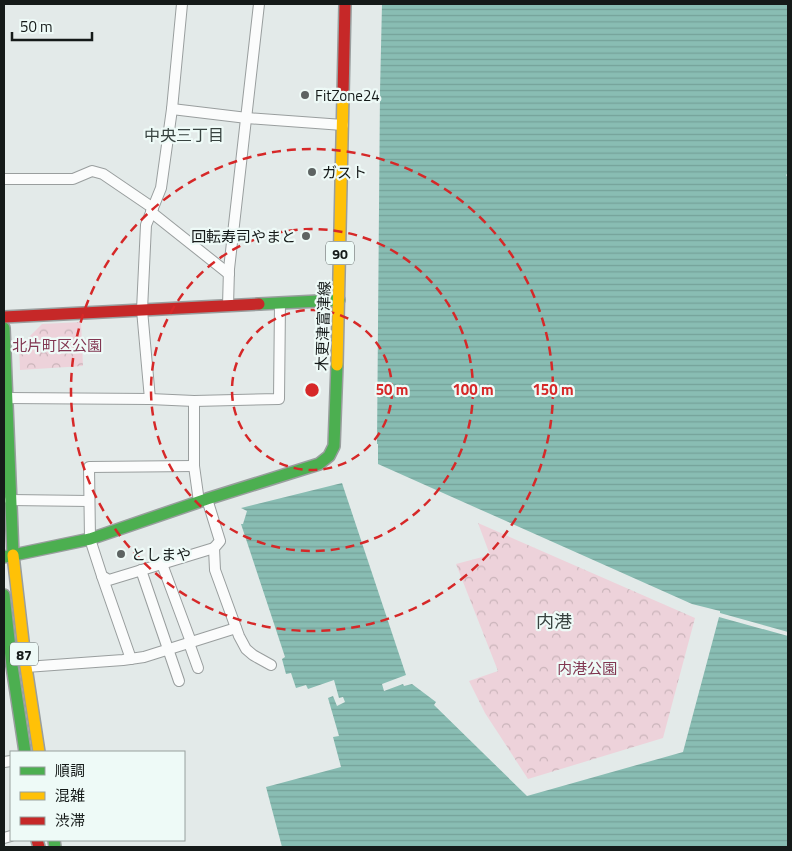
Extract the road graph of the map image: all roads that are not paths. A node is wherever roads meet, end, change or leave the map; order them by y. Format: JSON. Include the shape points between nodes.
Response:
{"nodes":[{"id":1,"x":182,"y":4,"type":"edge"},
{"id":2,"x":259,"y":4,"type":"edge"},
{"id":3,"x":345,"y":4,"type":"edge"},
{"id":4,"x":172,"y":109,"type":"junction"},
{"id":5,"x":247,"y":118,"type":"junction"},
{"id":6,"x":344,"y":125,"type":"junction"},
{"id":7,"x":4,"y":179,"type":"edge"},
{"id":8,"x":152,"y":210,"type":"junction"},
{"id":9,"x":229,"y":274,"type":"junction"},
{"id":10,"x":339,"y":300,"type":"junction"},
{"id":11,"x":280,"y":303,"type":"junction"},
{"id":12,"x":228,"y":306,"type":"junction"},
{"id":13,"x":142,"y":310,"type":"junction"},
{"id":14,"x":4,"y":317,"type":"edge"},
{"id":15,"x":4,"y":328,"type":"edge"},
{"id":16,"x":7,"y":398,"type":"junction"},
{"id":17,"x":150,"y":399,"type":"junction"},
{"id":18,"x":194,"y":400,"type":"junction"},
{"id":19,"x":194,"y":466,"type":"junction"},
{"id":20,"x":10,"y":500,"type":"junction"},
{"id":21,"x":203,"y":500,"type":"junction"},
{"id":22,"x":89,"y":502,"type":"junction"},
{"id":23,"x":90,"y":538,"type":"junction"},
{"id":24,"x":214,"y":548,"type":"junction"},
{"id":25,"x":8,"y":556,"type":"edge"},
{"id":26,"x":162,"y":564,"type":"junction"},
{"id":27,"x":141,"y":570,"type":"junction"},
{"id":28,"x":102,"y":576,"type":"junction"},
{"id":29,"x":4,"y":595,"type":"edge"},
{"id":30,"x":236,"y":628,"type":"junction"},
{"id":31,"x":190,"y":643,"type":"junction"},
{"id":32,"x":169,"y":649,"type":"junction"},
{"id":33,"x":131,"y":659,"type":"junction"},
{"id":34,"x":272,"y":665,"type":"dead end"},
{"id":35,"x":8,"y":666,"type":"edge"},
{"id":36,"x":26,"y":667,"type":"junction"},
{"id":37,"x":198,"y":668,"type":"dead end"},
{"id":38,"x":179,"y":681,"type":"dead end"},
{"id":39,"x":25,"y":751,"type":"edge"},
{"id":40,"x":39,"y":751,"type":"edge"}],
"edges":[{"from":1,"to":4,"type":"street"},
{"from":2,"to":5,"type":"street"},
{"from":3,"to":6,"type":"main road","name":"木更津富津線","number":"90"},
{"from":4,"to":5,"type":"street"},
{"from":4,"to":8,"type":"street","via":[[161,188]]},
{"from":5,"to":6,"type":"street"},
{"from":5,"to":9,"type":"street"},
{"from":6,"to":10,"type":"main road","name":"木更津富津線","number":"90"},
{"from":7,"to":8,"type":"street","via":[[73,179],[92,171],[103,174]]},
{"from":8,"to":9,"type":"street"},
{"from":8,"to":13,"type":"street","via":[[146,225]]},
{"from":9,"to":12,"type":"street"},
{"from":10,"to":11,"type":"main road"},
{"from":10,"to":21,"type":"main road","name":"木更津富津線","number":"90","via":[[334,446],[330,456],[316,466]]},
{"from":11,"to":12,"type":"main road"},
{"from":11,"to":18,"type":"street","via":[[279,398]]},
{"from":12,"to":13,"type":"main road"},
{"from":13,"to":14,"type":"main road"},
{"from":13,"to":17,"type":"street"},
{"from":15,"to":16,"type":"main road"},
{"from":16,"to":17,"type":"street"},
{"from":16,"to":20,"type":"main road"},
{"from":17,"to":18,"type":"street"},
{"from":18,"to":19,"type":"street"},
{"from":19,"to":21,"type":"street"},
{"from":19,"to":22,"type":"street","via":[[89,467]]},
{"from":20,"to":22,"type":"street"},
{"from":20,"to":25,"type":"main road"},
{"from":21,"to":23,"type":"main road","name":"木更津富津線","number":"90"},
{"from":21,"to":24,"type":"street","via":[[220,542]]},
{"from":22,"to":23,"type":"street"},
{"from":23,"to":25,"type":"main road","name":"木更津富津線","number":"90"},
{"from":23,"to":28,"type":"street"},
{"from":24,"to":26,"type":"street"},
{"from":24,"to":30,"type":"street","via":[[215,570]]},
{"from":25,"to":36,"type":"main road","number":"87"},
{"from":26,"to":27,"type":"street"},
{"from":26,"to":31,"type":"street"},
{"from":27,"to":28,"type":"street","via":[[109,580]]},
{"from":27,"to":32,"type":"street"},
{"from":28,"to":33,"type":"street"},
{"from":29,"to":35,"type":"main road","number":"87"},
{"from":30,"to":31,"type":"street"},
{"from":30,"to":34,"type":"street","via":[[246,649]]},
{"from":31,"to":32,"type":"street"},
{"from":31,"to":37,"type":"street"},
{"from":32,"to":33,"type":"street"},
{"from":32,"to":38,"type":"street"},
{"from":33,"to":36,"type":"street"},
{"from":35,"to":39,"type":"main road","number":"87"},
{"from":36,"to":40,"type":"main road","number":"87"}]}
